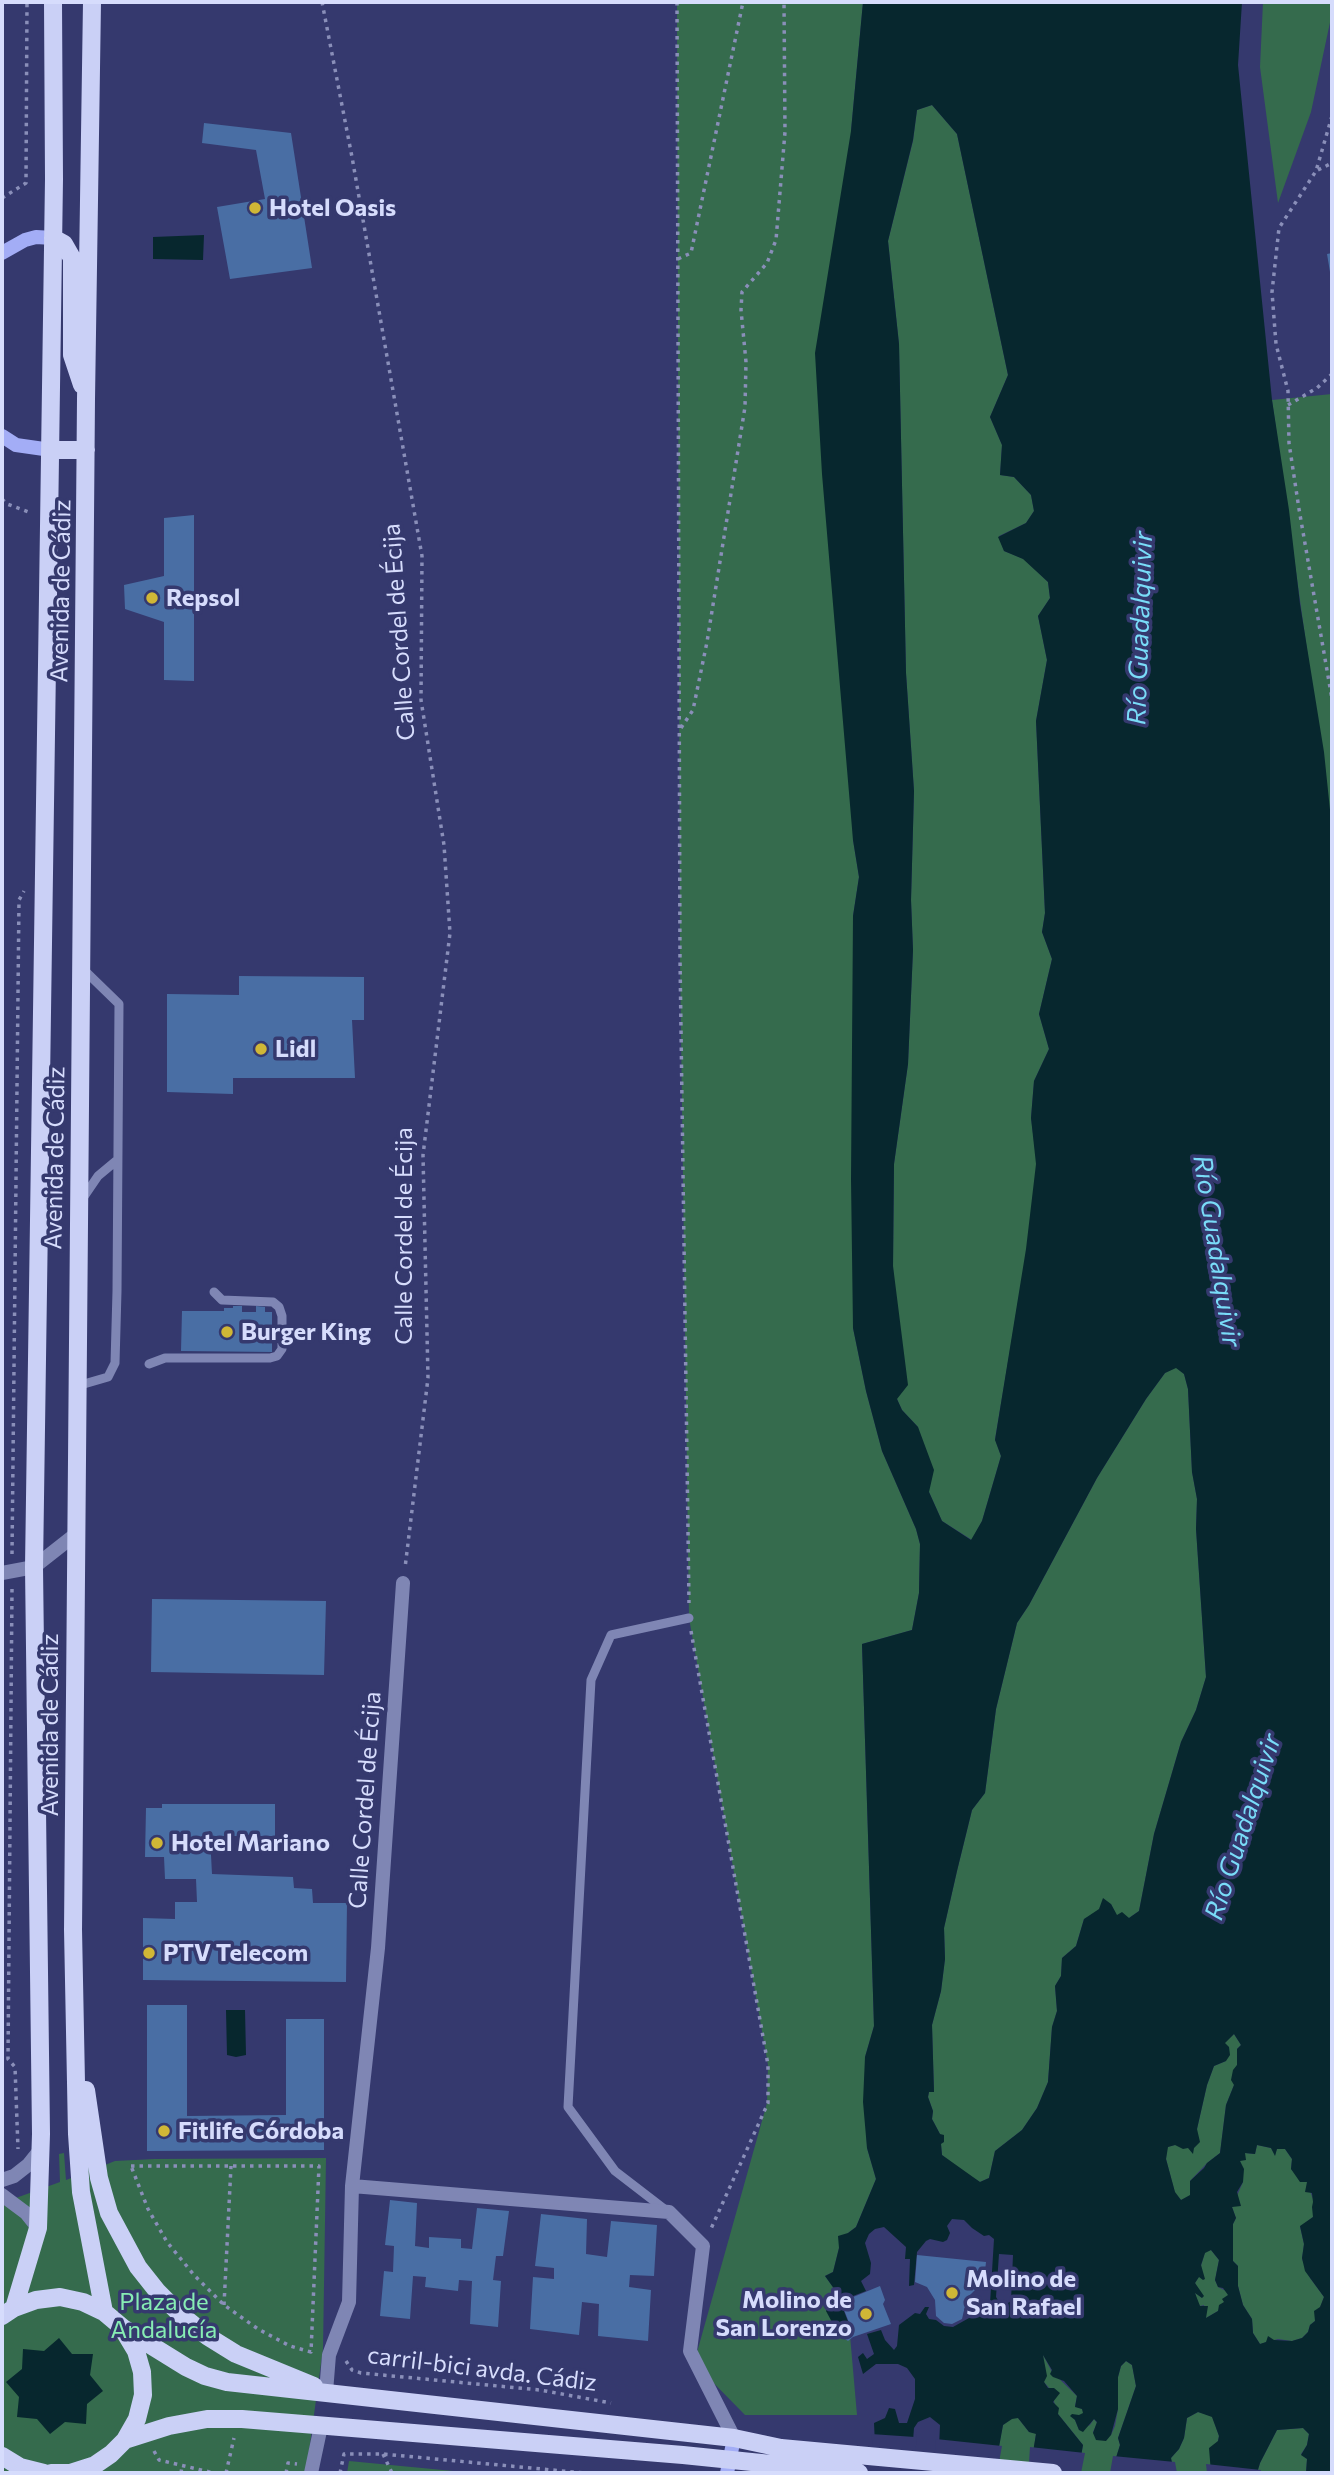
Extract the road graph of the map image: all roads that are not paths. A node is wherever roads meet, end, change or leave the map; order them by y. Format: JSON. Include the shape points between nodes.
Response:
{"nodes":[{"id":1,"x":53,"y":2,"type":"edge"},
{"id":2,"x":92,"y":2,"type":"edge"},
{"id":3,"x":53,"y":238,"type":"junction"},
{"id":4,"x":2,"y":253,"type":"edge"},
{"id":5,"x":86,"y":399,"type":"junction"},
{"id":6,"x":2,"y":436,"type":"edge"},
{"id":7,"x":51,"y":450,"type":"junction"},
{"id":8,"x":86,"y":450,"type":"junction"},
{"id":9,"x":82,"y":968,"type":"junction"},
{"id":10,"x":116,"y":1161,"type":"junction"},
{"id":11,"x":80,"y":1202,"type":"junction"},
{"id":12,"x":214,"y":1292,"type":"dead end"},
{"id":13,"x":149,"y":1364,"type":"dead end"},
{"id":14,"x":77,"y":1386,"type":"junction"},
{"id":15,"x":76,"y":1534,"type":"junction"},
{"id":16,"x":34,"y":1567,"type":"junction"},
{"id":17,"x":7,"y":1572,"type":"edge"},
{"id":18,"x":403,"y":1583,"type":"road end"},
{"id":19,"x":689,"y":1618,"type":"road end"},
{"id":20,"x":75,"y":2012,"type":"junction"},
{"id":21,"x":40,"y":2150,"type":"junction"},
{"id":22,"x":2,"y":2180,"type":"edge"},
{"id":23,"x":352,"y":2186,"type":"junction"},
{"id":24,"x":2,"y":2195,"type":"edge"},
{"id":25,"x":669,"y":2212,"type":"junction"},
{"id":26,"x":37,"y":2228,"type":"junction"},
{"id":27,"x":8,"y":2312,"type":"edge"},
{"id":28,"x":104,"y":2312,"type":"junction"},
{"id":29,"x":123,"y":2328,"type":"junction"},
{"id":30,"x":326,"y":2392,"type":"junction"},
{"id":31,"x":321,"y":2426,"type":"junction"},
{"id":32,"x":734,"y":2438,"type":"junction"},
{"id":33,"x":125,"y":2440,"type":"junction"},
{"id":34,"x":2,"y":2456,"type":"edge"},
{"id":35,"x":781,"y":2457,"type":"junction"},
{"id":36,"x":2,"y":2462,"type":"edge"},
{"id":37,"x":728,"y":2467,"type":"edge"},
{"id":38,"x":93,"y":2469,"type":"edge"},
{"id":39,"x":6,"y":2473,"type":"edge"},
{"id":40,"x":44,"y":2473,"type":"edge"},
{"id":41,"x":51,"y":2473,"type":"edge"},
{"id":42,"x":312,"y":2473,"type":"edge"},
{"id":43,"x":859,"y":2473,"type":"edge"},
{"id":44,"x":1053,"y":2473,"type":"edge"}],
"edges":[{"from":1,"to":3,"type":"main road","name":"Avenida de Cádiz"},
{"from":2,"to":5,"type":"main road","name":"Avenida de Cádiz"},
{"from":3,"to":4,"type":"main road","via":[[25,240]]},
{"from":3,"to":5,"type":"main road","via":[[64,244],[72,258],[72,355]]},
{"from":3,"to":7,"type":"main road","name":"Avenida de Cádiz"},
{"from":5,"to":8,"type":"main road","name":"Avenida de Cádiz"},
{"from":6,"to":7,"type":"main road","via":[[16,445]]},
{"from":7,"to":8,"type":"main road"},
{"from":7,"to":16,"type":"main road","name":"Avenida de Cádiz"},
{"from":8,"to":9,"type":"main road","name":"Avenida de Cádiz"},
{"from":9,"to":10,"type":"lane","via":[[119,1003]]},
{"from":9,"to":11,"type":"main road","name":"Avenida de Cádiz"},
{"from":10,"to":11,"type":"lane","via":[[98,1176]]},
{"from":10,"to":14,"type":"lane","via":[[115,1363],[107,1377]]},
{"from":11,"to":14,"type":"main road","name":"Avenida de Cádiz"},
{"from":12,"to":13,"type":"lane","via":[[222,1300],[273,1301],[279,1307],[282,1349],[278,1356],[165,1358]]},
{"from":14,"to":15,"type":"main road","name":"Avenida de Cádiz"},
{"from":15,"to":16,"type":"street"},
{"from":15,"to":20,"type":"main road","name":"Avenida de Cádiz"},
{"from":16,"to":17,"type":"street"},
{"from":16,"to":21,"type":"main road","name":"Avenida de Cádiz"},
{"from":18,"to":23,"type":"street","name":"Calle Cordel de Écija","via":[[378,1948]]},
{"from":19,"to":25,"type":"lane","via":[[611,1635],[591,1680],[568,2107],[615,2171]]},
{"from":20,"to":28,"type":"main road","name":"Avenida de Cádiz","via":[[81,2192]]},
{"from":20,"to":30,"type":"main road","via":[[99,2178],[109,2213],[138,2267],[180,2314],[207,2336],[236,2354]]},
{"from":21,"to":22,"type":"street","via":[[28,2165]]},
{"from":21,"to":26,"type":"main road","name":"Avenida de Cádiz"},
{"from":23,"to":25,"type":"street"},
{"from":23,"to":30,"type":"street","name":"Calle Cordel de Écija","via":[[349,2302],[329,2355]]},
{"from":24,"to":26,"type":"street"},
{"from":25,"to":32,"type":"street","via":[[704,2246],[690,2351]]},
{"from":26,"to":27,"type":"main road","name":"Avenida de Cádiz"},
{"from":27,"to":28,"type":"main road","via":[[36,2300],[60,2298]]},
{"from":28,"to":29,"type":"main road"},
{"from":29,"to":30,"type":"main road","via":[[205,2376]]},
{"from":29,"to":33,"type":"main road","via":[[136,2351],[143,2384],[137,2419]]},
{"from":30,"to":32,"type":"main road"},
{"from":31,"to":33,"type":"main road","via":[[207,2419]]},
{"from":31,"to":37,"type":"main road","via":[[683,2455]]},
{"from":31,"to":42,"type":"street"},
{"from":32,"to":35,"type":"main road"},
{"from":32,"to":37,"type":"main road"},
{"from":33,"to":38,"type":"main road"},
{"from":34,"to":40,"type":"main road"},
{"from":35,"to":37,"type":"main road"},
{"from":35,"to":43,"type":"main road"},
{"from":35,"to":44,"type":"main road"},
{"from":36,"to":39,"type":"main road"},
{"from":38,"to":41,"type":"main road"}]}
